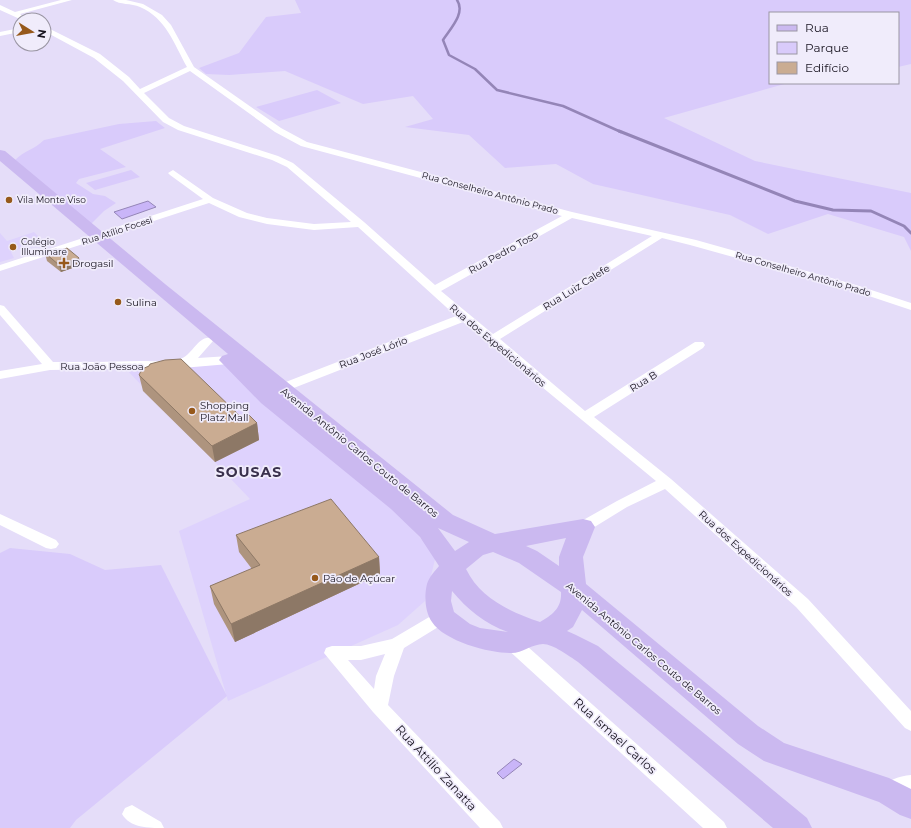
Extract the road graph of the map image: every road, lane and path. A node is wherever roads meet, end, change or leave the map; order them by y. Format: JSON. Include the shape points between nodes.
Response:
{"nodes":[{"id":1,"x":69,"y":0,"type":"edge"},
{"id":2,"x":116,"y":0,"type":"edge"},
{"id":3,"x":1,"y":8,"type":"edge"},
{"id":4,"x":22,"y":12,"type":"edge"},
{"id":5,"x":12,"y":13,"type":"edge"},
{"id":6,"x":12,"y":32,"type":"edge"},
{"id":7,"x":52,"y":32,"type":"edge"},
{"id":8,"x":0,"y":34,"type":"edge"},
{"id":9,"x":191,"y":68,"type":"junction"},
{"id":10,"x":139,"y":92,"type":"junction"},
{"id":11,"x":0,"y":154,"type":"edge"},
{"id":12,"x":0,"y":165,"type":"edge"},
{"id":13,"x":173,"y":173,"type":"dead end"},
{"id":14,"x":210,"y":200,"type":"junction"},
{"id":15,"x":571,"y":215,"type":"junction"},
{"id":16,"x":360,"y":224,"type":"junction"},
{"id":17,"x":659,"y":236,"type":"junction"},
{"id":18,"x":94,"y":238,"type":"junction"},
{"id":19,"x":0,"y":268,"type":"edge"},
{"id":20,"x":435,"y":290,"type":"junction"},
{"id":21,"x":911,"y":306,"type":"edge"},
{"id":22,"x":0,"y":308,"type":"edge"},
{"id":23,"x":464,"y":317,"type":"junction"},
{"id":24,"x":492,"y":339,"type":"junction"},
{"id":25,"x":207,"y":341,"type":"junction"},
{"id":26,"x":699,"y":345,"type":"dead end"},
{"id":27,"x":230,"y":360,"type":"junction"},
{"id":28,"x":182,"y":364,"type":"junction"},
{"id":29,"x":50,"y":366,"type":"junction"},
{"id":30,"x":0,"y":375,"type":"edge"},
{"id":31,"x":282,"y":388,"type":"junction"},
{"id":32,"x":586,"y":416,"type":"junction"},
{"id":33,"x":666,"y":482,"type":"junction"},
{"id":34,"x":0,"y":519,"type":"edge"},
{"id":35,"x":583,"y":527,"type":"junction"},
{"id":36,"x":493,"y":543,"type":"junction"},
{"id":37,"x":51,"y":544,"type":"dead end"},
{"id":38,"x":452,"y":566,"type":"junction"},
{"id":39,"x":573,"y":588,"type":"junction"},
{"id":40,"x":442,"y":617,"type":"junction"},
{"id":41,"x":542,"y":634,"type":"junction"},
{"id":42,"x":512,"y":643,"type":"junction"},
{"id":43,"x":397,"y":644,"type":"junction"},
{"id":44,"x":379,"y":707,"type":"junction"},
{"id":45,"x":911,"y":723,"type":"edge"},
{"id":46,"x":904,"y":793,"type":"edge"},
{"id":47,"x":132,"y":814,"type":"dead end"},
{"id":48,"x":154,"y":828,"type":"edge"},
{"id":49,"x":493,"y":828,"type":"edge"},
{"id":50,"x":718,"y":828,"type":"edge"},
{"id":51,"x":796,"y":828,"type":"edge"}],
"edges":[{"from":1,"to":4,"type":"street"},
{"from":2,"to":9,"type":"street","name":"Rua Conselheiro Antônio Prado","via":[[141,5],[160,16],[168,25]]},
{"from":3,"to":5,"type":"street"},
{"from":6,"to":8,"type":"street"},
{"from":7,"to":10,"type":"street","name":"Rua dos Expedicionários","via":[[97,56]]},
{"from":9,"to":10,"type":"street"},
{"from":9,"to":15,"type":"street","name":"Rua Conselheiro Antônio Prado","via":[[278,130],[304,144]]},
{"from":10,"to":16,"type":"street","name":"Rua dos Expedicionários","via":[[166,120],[181,128],[275,158],[290,166]]},
{"from":11,"to":18,"type":"main road","name":"Avenida Antônio Carlos Couto de Barros"},
{"from":12,"to":18,"type":"main road","name":"Avenida Antônio Carlos Couto de Barros","via":[[48,207]]},
{"from":13,"to":14,"type":"street"},
{"from":14,"to":16,"type":"street","via":[[243,215],[287,224],[314,227]]},
{"from":14,"to":18,"type":"street","name":"Rua Atílio Focesi"},
{"from":15,"to":17,"type":"street","name":"Rua Conselheiro Antônio Prado"},
{"from":15,"to":20,"type":"street","name":"Rua Pedro Toso"},
{"from":16,"to":20,"type":"street","name":"Rua dos Expedicionários"},
{"from":17,"to":21,"type":"street","name":"Rua Conselheiro Antônio Prado","via":[[692,242],[797,271]]},
{"from":17,"to":24,"type":"street","name":"Rua Luiz Calefe"},
{"from":18,"to":19,"type":"street","name":"Rua Atílio Focesi"},
{"from":18,"to":25,"type":"main road","name":"Avenida Antônio Carlos Couto de Barros"},
{"from":18,"to":31,"type":"main road","name":"Avenida Antônio Carlos Couto de Barros"},
{"from":20,"to":23,"type":"street","name":"Rua dos Expedicionários"},
{"from":22,"to":29,"type":"street","name":"Rua João Pessoa"},
{"from":23,"to":24,"type":"street","name":"Rua dos Expedicionários"},
{"from":23,"to":31,"type":"street","name":"Rua José Lório"},
{"from":24,"to":32,"type":"street","name":"Rua dos Expedicionários"},
{"from":25,"to":27,"type":"main road","name":"Avenida Antônio Carlos Couto de Barros"},
{"from":25,"to":28,"type":"street","via":[[196,354]]},
{"from":26,"to":32,"type":"street","name":"Rua B"},
{"from":27,"to":28,"type":"street","name":"Rua João Pessoa"},
{"from":27,"to":38,"type":"main road","name":"Avenida Antônio Carlos Couto de Barros","via":[[268,399],[400,503],[428,531]]},
{"from":28,"to":29,"type":"street","name":"Rua João Pessoa"},
{"from":29,"to":30,"type":"street"},
{"from":31,"to":36,"type":"main road","name":"Avenida Antônio Carlos Couto de Barros","via":[[445,521]]},
{"from":32,"to":33,"type":"street","name":"Rua dos Expedicionários"},
{"from":33,"to":35,"type":"street"},
{"from":33,"to":45,"type":"street","name":"Rua dos Expedicionários","via":[[802,603]]},
{"from":34,"to":37,"type":"street"},
{"from":35,"to":36,"type":"main road"},
{"from":35,"to":39,"type":"main road","via":[[571,558]]},
{"from":36,"to":38,"type":"main road","via":[[474,549]]},
{"from":36,"to":39,"type":"main road","name":"Avenida Antônio Carlos Couto de Barros","via":[[528,557]]},
{"from":38,"to":40,"type":"main road","via":[[440,583],[438,601]]},
{"from":38,"to":41,"type":"main road","name":"Avenida Antônio Carlos Couto de Barros","via":[[461,585],[480,605],[509,622]]},
{"from":39,"to":41,"type":"main road","via":[[572,606],[564,620]]},
{"from":39,"to":46,"type":"main road","name":"Avenida Antônio Carlos Couto de Barros","via":[[748,734],[774,752]]},
{"from":40,"to":42,"type":"main road","via":[[461,631],[476,637]]},
{"from":40,"to":43,"type":"street"},
{"from":41,"to":42,"type":"main road"},
{"from":41,"to":51,"type":"main road","name":"Avenida Antônio Carlos Couto de Barros","via":[[567,642],[588,654]]},
{"from":42,"to":50,"type":"street","name":"Rua Ismael Carlos"},
{"from":43,"to":44,"type":"street","via":[[385,676]]},
{"from":43,"to":44,"type":"street","name":"Rua Attilio Zanatta","via":[[361,652],[332,652]]},
{"from":44,"to":49,"type":"street","name":"Rua Attilio Zanatta"},
{"from":47,"to":48,"type":"street"}]}
